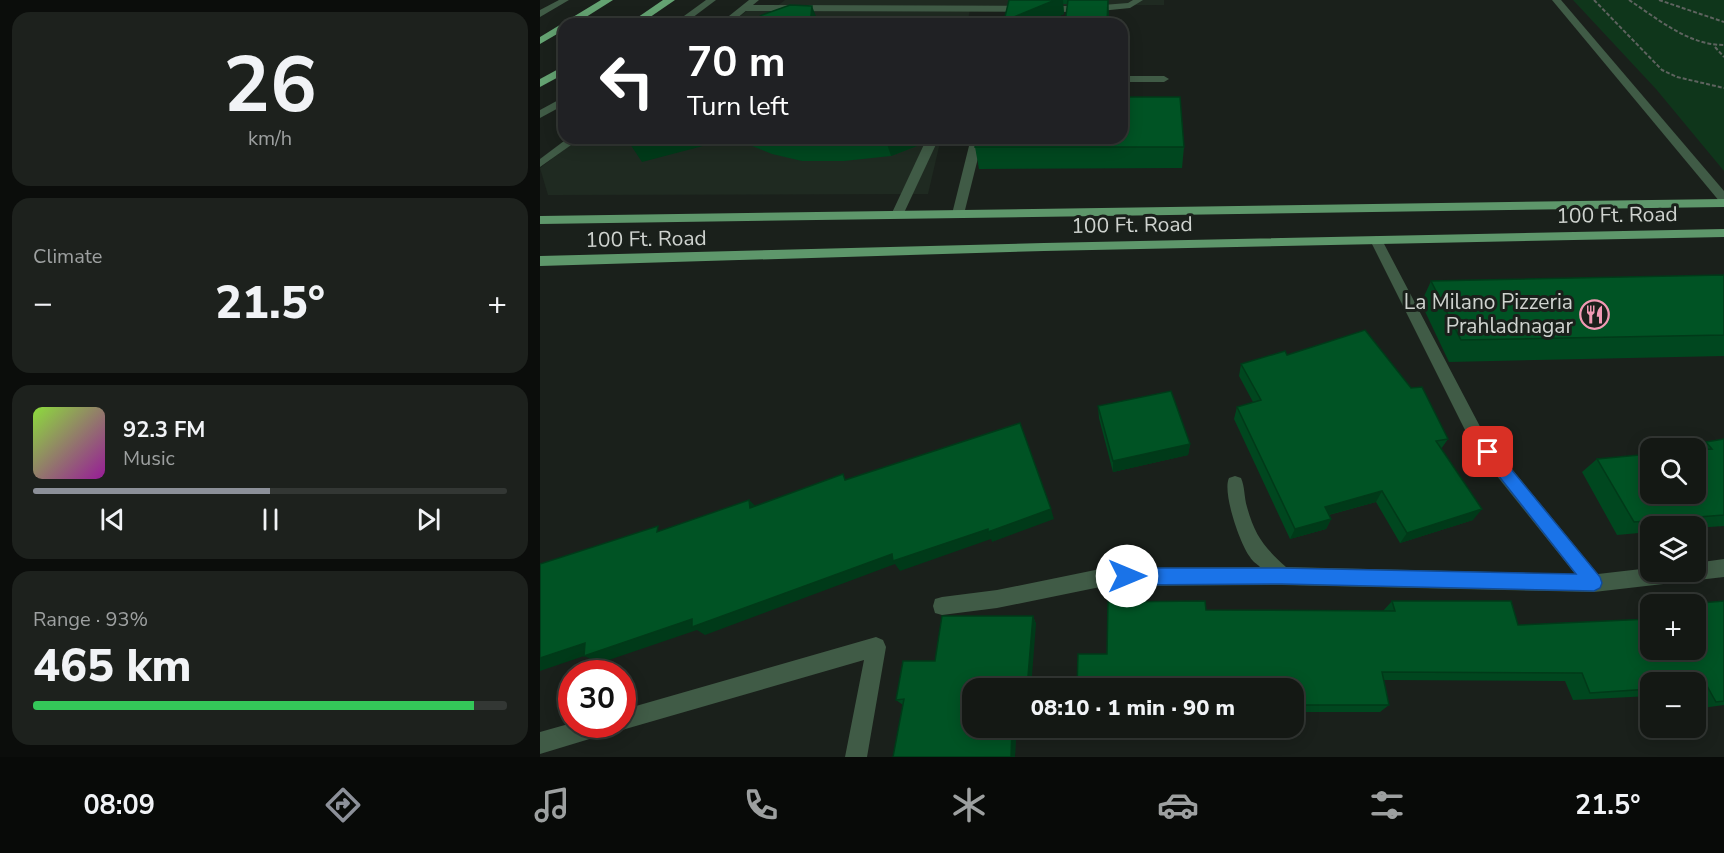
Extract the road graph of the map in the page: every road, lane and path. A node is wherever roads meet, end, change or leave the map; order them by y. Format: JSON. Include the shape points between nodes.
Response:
{"nodes":[{"id":1,"x":565,"y":0,"type":"edge"},
{"id":2,"x":608,"y":0,"type":"edge"},
{"id":3,"x":670,"y":0,"type":"edge"},
{"id":4,"x":712,"y":0,"type":"edge"},
{"id":5,"x":754,"y":0,"type":"edge"},
{"id":6,"x":1139,"y":0,"type":"edge"},
{"id":7,"x":1556,"y":0,"type":"edge"},
{"id":8,"x":1594,"y":0,"type":"edge"},
{"id":9,"x":1629,"y":0,"type":"edge"},
{"id":10,"x":1659,"y":0,"type":"edge"},
{"id":11,"x":843,"y":4,"type":"edge"},
{"id":12,"x":873,"y":4,"type":"edge"},
{"id":13,"x":744,"y":8,"type":"junction"},
{"id":14,"x":540,"y":14,"type":"edge"},
{"id":15,"x":578,"y":18,"type":"edge"},
{"id":16,"x":642,"y":18,"type":"edge"},
{"id":17,"x":686,"y":18,"type":"edge"},
{"id":18,"x":732,"y":18,"type":"edge"},
{"id":19,"x":1724,"y":22,"type":"edge"},
{"id":20,"x":558,"y":30,"type":"edge"},
{"id":21,"x":540,"y":41,"type":"edge"},
{"id":22,"x":1724,"y":45,"type":"edge"},
{"id":23,"x":1715,"y":47,"type":"junction"},
{"id":24,"x":1724,"y":57,"type":"edge"},
{"id":25,"x":558,"y":73,"type":"edge"},
{"id":26,"x":1128,"y":79,"type":"edge"},
{"id":27,"x":1164,"y":79,"type":"dead end"},
{"id":28,"x":540,"y":84,"type":"edge"},
{"id":29,"x":1724,"y":88,"type":"edge"},
{"id":30,"x":558,"y":104,"type":"edge"},
{"id":31,"x":540,"y":115,"type":"edge"},
{"id":32,"x":567,"y":144,"type":"edge"},
{"id":33,"x":930,"y":144,"type":"edge"},
{"id":34,"x":976,"y":144,"type":"edge"},
{"id":35,"x":540,"y":164,"type":"edge"},
{"id":36,"x":1724,"y":201,"type":"edge"},
{"id":37,"x":958,"y":214,"type":"junction"},
{"id":38,"x":897,"y":215,"type":"junction"},
{"id":39,"x":540,"y":220,"type":"edge"},
{"id":40,"x":1724,"y":233,"type":"edge"},
{"id":41,"x":1376,"y":240,"type":"junction"},
{"id":42,"x":540,"y":261,"type":"edge"},
{"id":43,"x":1235,"y":483,"type":"dead end"},
{"id":44,"x":1724,"y":568,"type":"edge"},
{"id":45,"x":1282,"y":576,"type":"junction"},
{"id":46,"x":1594,"y":583,"type":"junction"},
{"id":47,"x":942,"y":606,"type":"dead end"},
{"id":48,"x":636,"y":716,"type":"edge"},
{"id":49,"x":558,"y":738,"type":"edge"},
{"id":50,"x":540,"y":743,"type":"edge"},
{"id":51,"x":856,"y":757,"type":"edge"}],
"edges":[{"from":1,"to":14,"type":"street"},
{"from":2,"to":15,"type":"highway"},
{"from":3,"to":16,"type":"highway"},
{"from":4,"to":17,"type":"street"},
{"from":5,"to":13,"type":"street"},
{"from":6,"to":12,"type":"street","via":[[1130,5],[1090,9]]},
{"from":7,"to":36,"type":"street"},
{"from":8,"to":29,"type":"path","via":[[1662,70]]},
{"from":9,"to":23,"type":"path","via":[[1664,24]]},
{"from":10,"to":19,"type":"path"},
{"from":11,"to":12,"type":"street"},
{"from":11,"to":13,"type":"street"},
{"from":13,"to":18,"type":"street"},
{"from":20,"to":21,"type":"highway"},
{"from":22,"to":23,"type":"path"},
{"from":23,"to":24,"type":"path"},
{"from":25,"to":28,"type":"highway"},
{"from":26,"to":27,"type":"street"},
{"from":30,"to":31,"type":"street"},
{"from":32,"to":35,"type":"street"},
{"from":33,"to":38,"type":"street"},
{"from":34,"to":37,"type":"street"},
{"from":36,"to":37,"type":"main road","name":"100 Ft. Road"},
{"from":37,"to":38,"type":"main road","name":"100 Ft. Road"},
{"from":38,"to":39,"type":"main road","name":"100 Ft. Road"},
{"from":40,"to":41,"type":"main road","name":"100 Ft. Road"},
{"from":41,"to":42,"type":"main road","name":"100 Ft. Road"},
{"from":41,"to":46,"type":"street","via":[[1479,441]]},
{"from":43,"to":45,"type":"street","via":[[1238,506],[1255,550]]},
{"from":44,"to":46,"type":"street"},
{"from":45,"to":46,"type":"street"},
{"from":45,"to":47,"type":"street","via":[[1105,577]]},
{"from":48,"to":51,"type":"street","via":[[876,647]]},
{"from":49,"to":50,"type":"street"}]}
